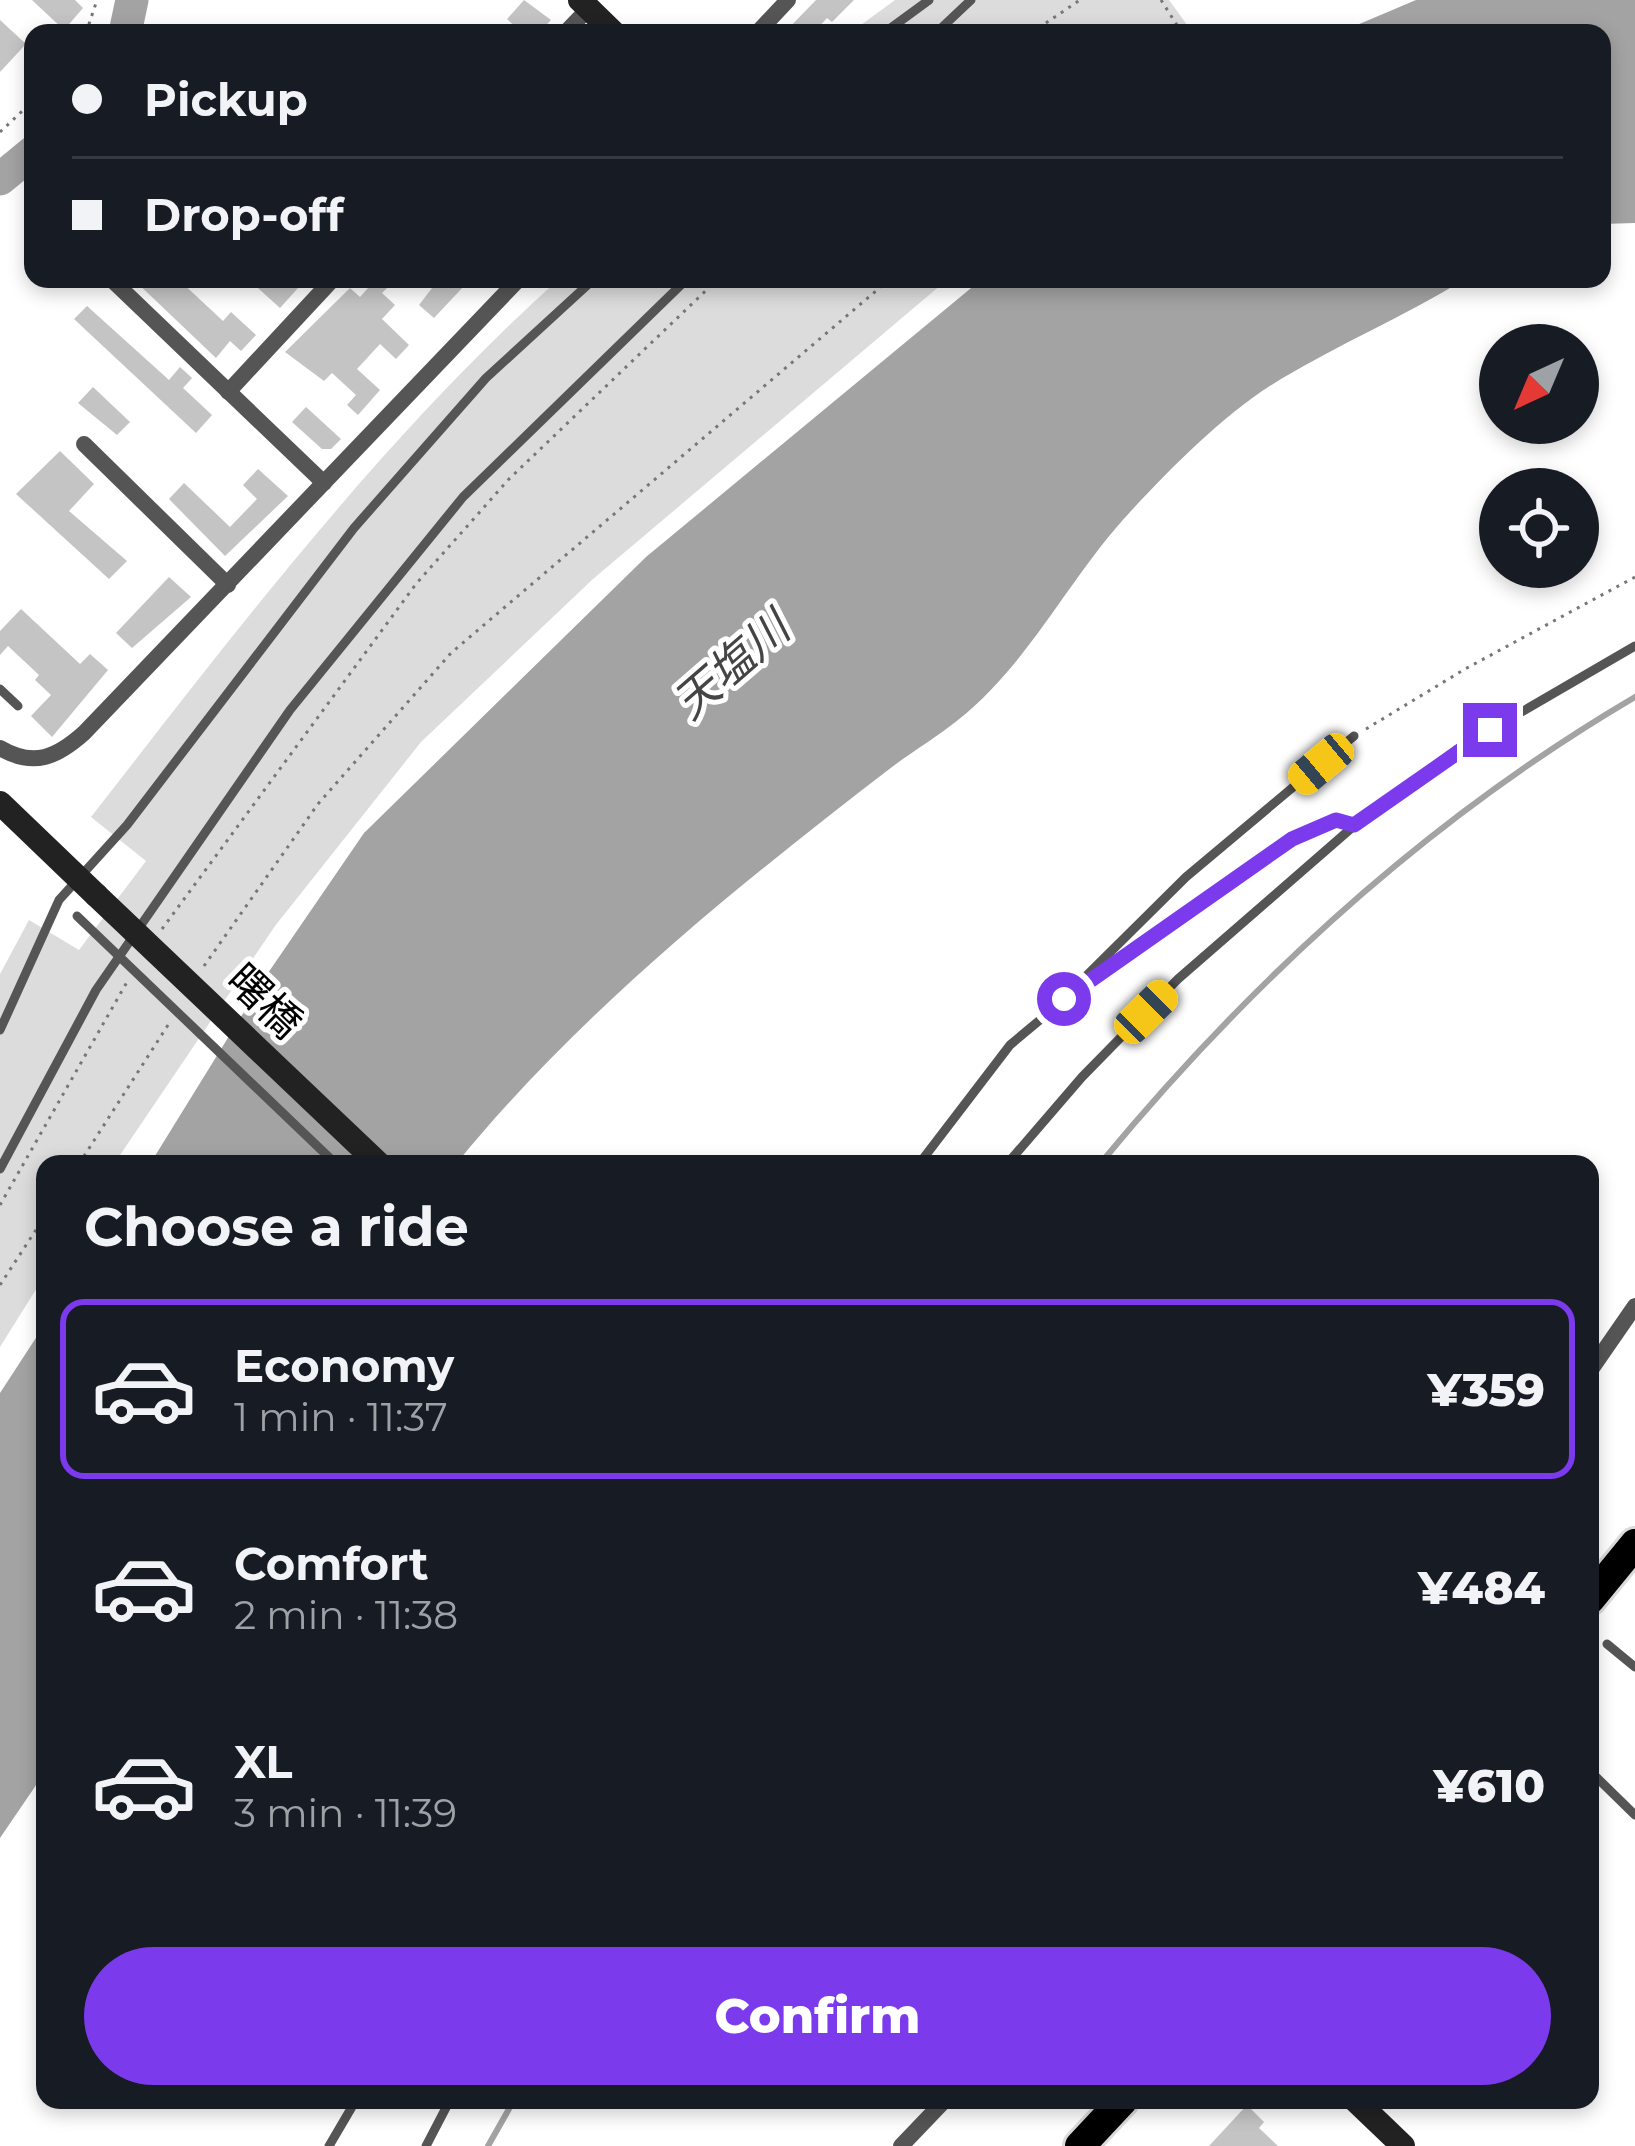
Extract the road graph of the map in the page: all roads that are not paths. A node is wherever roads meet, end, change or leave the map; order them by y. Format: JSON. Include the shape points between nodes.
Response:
{"nodes":[{"id":1,"x":788,"y":0,"type":"edge"},
{"id":2,"x":929,"y":0,"type":"edge"},
{"id":3,"x":970,"y":0,"type":"edge"},
{"id":4,"x":765,"y":24,"type":"edge"},
{"id":5,"x":896,"y":24,"type":"edge"},
{"id":6,"x":945,"y":24,"type":"edge"},
{"id":7,"x":120,"y":288,"type":"edge"},
{"id":8,"x":325,"y":288,"type":"edge"},
{"id":9,"x":510,"y":288,"type":"edge"},
{"id":10,"x":584,"y":288,"type":"edge"},
{"id":11,"x":678,"y":288,"type":"edge"},
{"id":12,"x":228,"y":392,"type":"junction"},
{"id":13,"x":84,"y":444,"type":"dead end"},
{"id":14,"x":324,"y":483,"type":"junction"},
{"id":15,"x":228,"y":585,"type":"junction"},
{"id":16,"x":1635,"y":646,"type":"edge"},
{"id":17,"x":0,"y":689,"type":"edge"},
{"id":18,"x":18,"y":706,"type":"dead end"},
{"id":19,"x":1354,"y":736,"type":"road end"},
{"id":20,"x":0,"y":748,"type":"edge"},
{"id":21,"x":0,"y":803,"type":"edge"},
{"id":22,"x":1354,"y":825,"type":"junction"},
{"id":23,"x":87,"y":886,"type":"junction"},
{"id":24,"x":59,"y":900,"type":"junction"},
{"id":25,"x":1064,"y":999,"type":"junction"},
{"id":26,"x":0,"y":1030,"type":"edge"},
{"id":27,"x":327,"y":1155,"type":"edge"},
{"id":28,"x":371,"y":1155,"type":"edge"},
{"id":29,"x":926,"y":1155,"type":"edge"},
{"id":30,"x":1015,"y":1155,"type":"edge"},
{"id":31,"x":0,"y":1169,"type":"edge"},
{"id":32,"x":1635,"y":1306,"type":"edge"},
{"id":33,"x":1599,"y":1358,"type":"edge"},
{"id":34,"x":1635,"y":1544,"type":"edge"},
{"id":35,"x":1599,"y":1588,"type":"edge"},
{"id":36,"x":1607,"y":1644,"type":"dead end"},
{"id":37,"x":1635,"y":1667,"type":"edge"},
{"id":38,"x":1599,"y":1780,"type":"edge"},
{"id":39,"x":1635,"y":1815,"type":"edge"},
{"id":40,"x":351,"y":2109,"type":"edge"},
{"id":41,"x":445,"y":2109,"type":"edge"},
{"id":42,"x":937,"y":2109,"type":"edge"},
{"id":43,"x":1115,"y":2109,"type":"edge"},
{"id":44,"x":1364,"y":2109,"type":"edge"},
{"id":45,"x":329,"y":2146,"type":"edge"},
{"id":46,"x":426,"y":2146,"type":"edge"},
{"id":47,"x":901,"y":2146,"type":"edge"},
{"id":48,"x":1079,"y":2146,"type":"edge"},
{"id":49,"x":1402,"y":2146,"type":"edge"}],
"edges":[{"from":1,"to":4,"type":"street"},
{"from":2,"to":5,"type":"lane"},
{"from":3,"to":6,"type":"lane"},
{"from":7,"to":12,"type":"street"},
{"from":8,"to":12,"type":"street"},
{"from":9,"to":14,"type":"street"},
{"from":10,"to":23,"type":"lane","via":[[486,378],[354,528]]},
{"from":11,"to":31,"type":"lane","via":[[463,497],[290,710],[96,990]]},
{"from":12,"to":14,"type":"street"},
{"from":13,"to":15,"type":"street"},
{"from":14,"to":15,"type":"street"},
{"from":15,"to":20,"type":"street","via":[[58,756],[28,760]]},
{"from":16,"to":22,"type":"lane","via":[[1456,750]]},
{"from":17,"to":18,"type":"lane"},
{"from":19,"to":25,"type":"lane","via":[[1186,877]]},
{"from":21,"to":23,"type":"main road","name":"曙橋"},
{"from":22,"to":25,"type":"lane","via":[[1336,820],[1292,839]]},
{"from":22,"to":30,"type":"lane","via":[[1178,980]]},
{"from":23,"to":24,"type":"lane"},
{"from":23,"to":28,"type":"main road","name":"曙橋","bridge":true},
{"from":24,"to":26,"type":"lane"},
{"from":24,"to":27,"type":"lane","bridge":true},
{"from":25,"to":29,"type":"lane","via":[[1010,1045]]},
{"from":32,"to":33,"type":"street"},
{"from":34,"to":35,"type":"highway"},
{"from":36,"to":37,"type":"lane"},
{"from":38,"to":39,"type":"lane"},
{"from":40,"to":45,"type":"lane"},
{"from":41,"to":46,"type":"lane"},
{"from":42,"to":47,"type":"street"},
{"from":43,"to":48,"type":"highway"},
{"from":44,"to":49,"type":"main road"}]}
